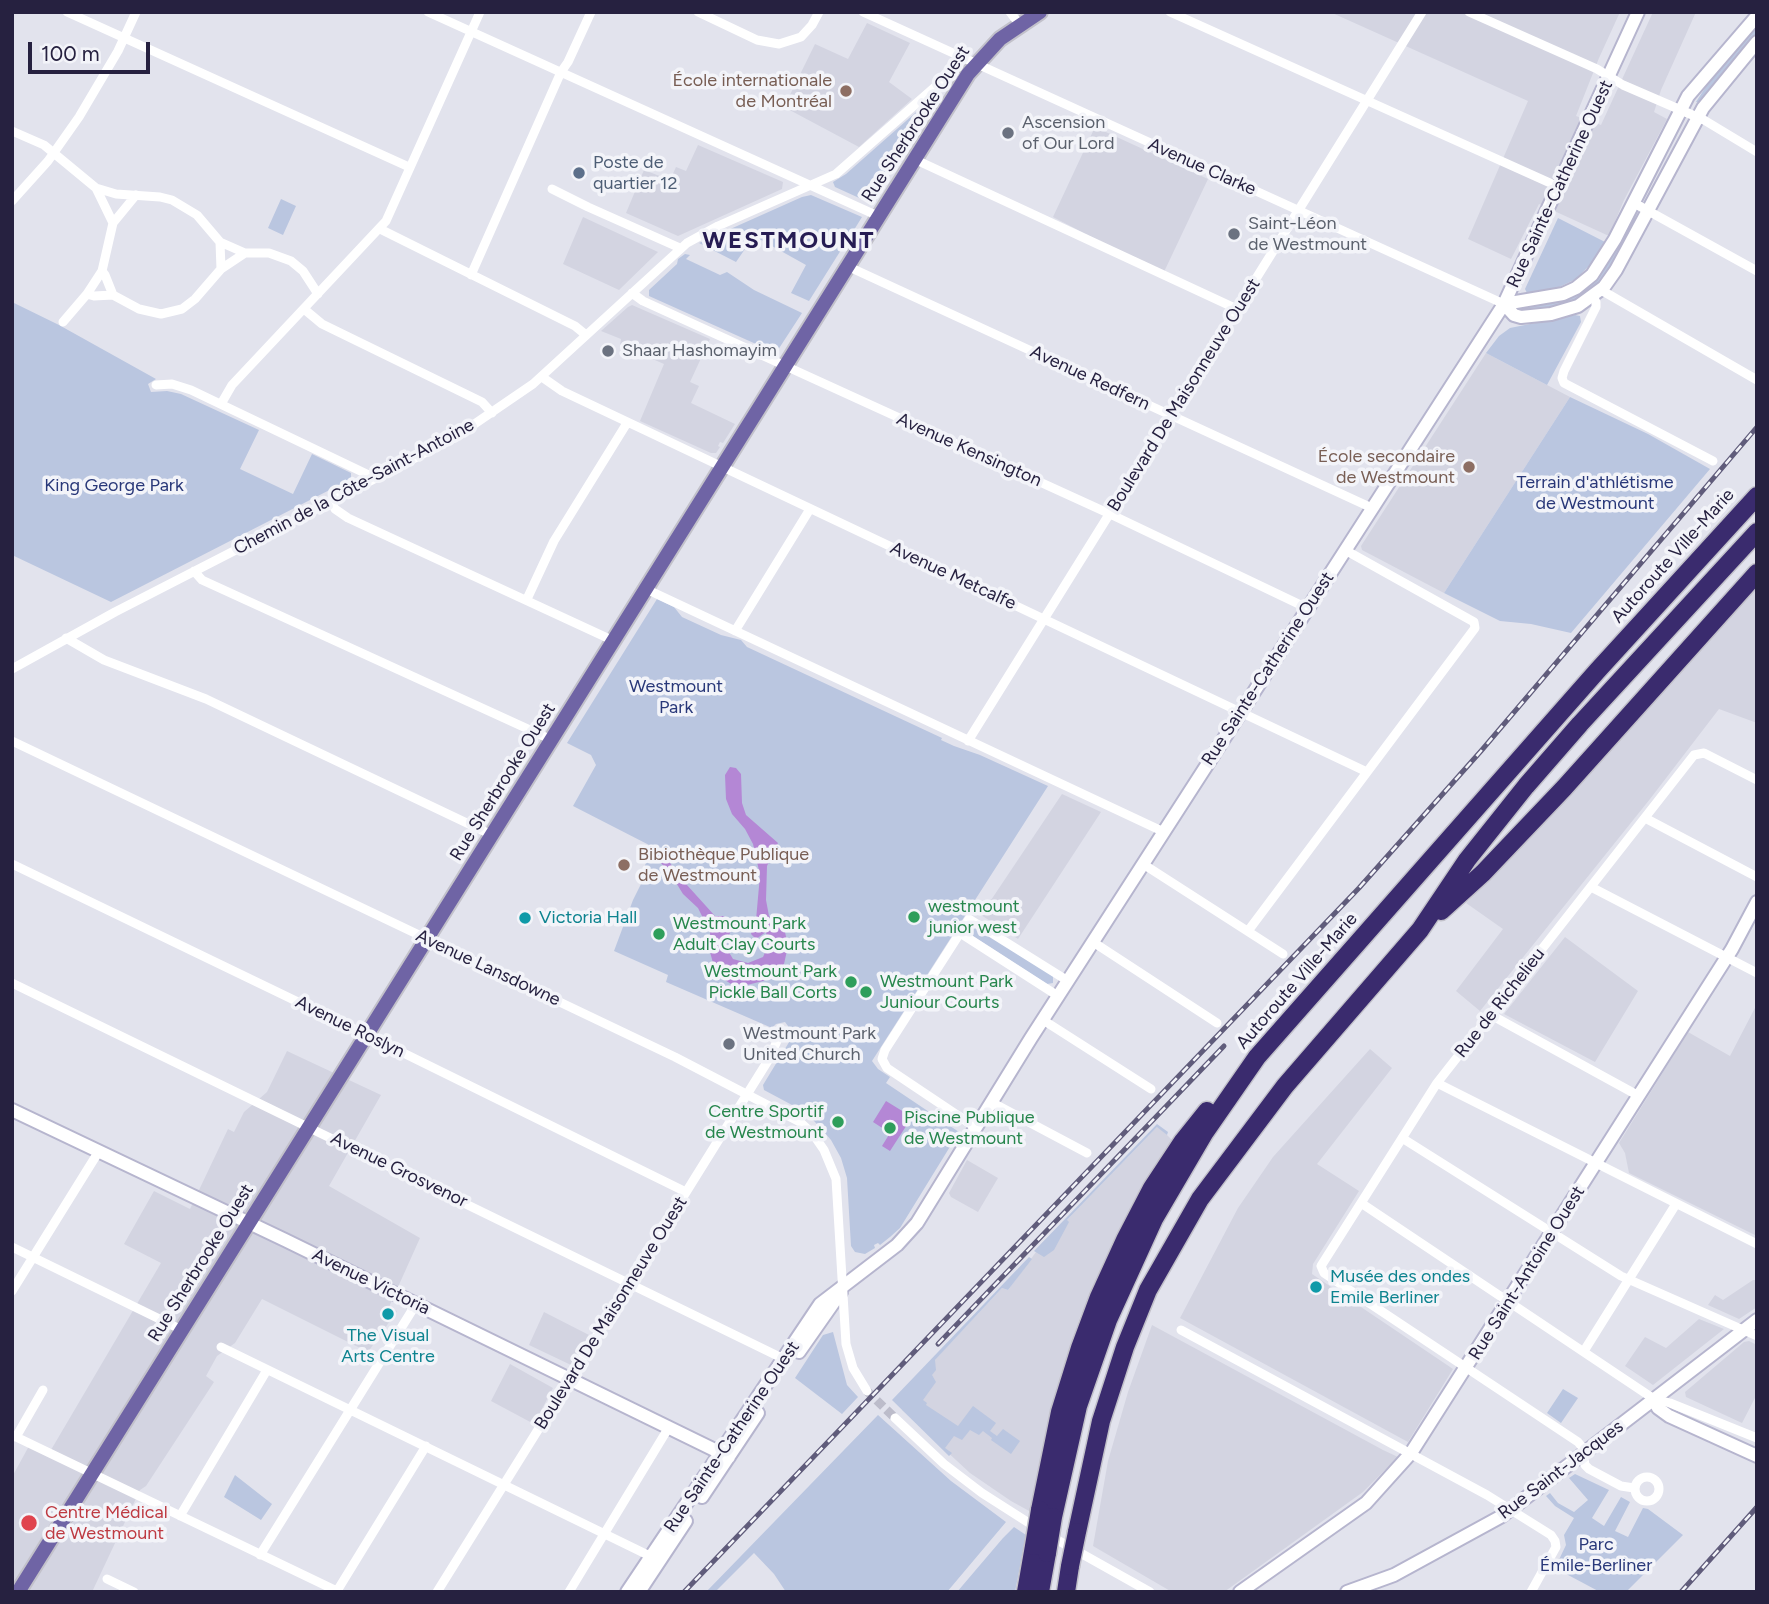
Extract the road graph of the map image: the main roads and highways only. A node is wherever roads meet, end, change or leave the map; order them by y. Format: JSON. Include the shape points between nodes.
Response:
{"nodes":[{"id":1,"x":1040,"y":12,"type":"edge"},
{"id":2,"x":1638,"y":12,"type":"edge"},
{"id":3,"x":1757,"y":16,"type":"edge"},
{"id":4,"x":1757,"y":42,"type":"edge"},
{"id":5,"x":1504,"y":304,"type":"junction"},
{"id":6,"x":1757,"y":496,"type":"edge"},
{"id":7,"x":1757,"y":532,"type":"edge"},
{"id":8,"x":1757,"y":573,"type":"edge"},
{"id":9,"x":1757,"y":902,"type":"edge"},
{"id":10,"x":1420,"y":930,"type":"junction"},
{"id":11,"x":12,"y":1110,"type":"edge"},
{"id":12,"x":249,"y":1223,"type":"junction"},
{"id":13,"x":843,"y":1289,"type":"junction"},
{"id":14,"x":1757,"y":1320,"type":"edge"},
{"id":15,"x":1654,"y":1399,"type":"junction"},
{"id":16,"x":725,"y":1455,"type":"junction"},
{"id":17,"x":1757,"y":1456,"type":"edge"},
{"id":18,"x":1047,"y":1547,"type":"junction"},
{"id":19,"x":18,"y":1592,"type":"edge"},
{"id":20,"x":627,"y":1592,"type":"edge"},
{"id":21,"x":639,"y":1592,"type":"edge"},
{"id":22,"x":1026,"y":1592,"type":"edge"},
{"id":23,"x":1040,"y":1592,"type":"edge"},
{"id":24,"x":1066,"y":1592,"type":"edge"},
{"id":25,"x":1240,"y":1592,"type":"edge"},
{"id":26,"x":1347,"y":1592,"type":"edge"}],
"edges":[{"from":1,"to":12,"type":"main road","name":"Rue Sherbrooke Ouest","via":[[1000,39],[975,64]]},
{"from":2,"to":5,"type":"main road","name":"Rue Sainte-Catherine Ouest"},
{"from":3,"to":5,"type":"main road","via":[[1688,96],[1592,275],[1559,296]]},
{"from":4,"to":5,"type":"main road","via":[[1697,117],[1614,275],[1597,294],[1563,312],[1527,318],[1514,315]]},
{"from":5,"to":13,"type":"main road","name":"Rue Sainte-Catherine Ouest","via":[[909,1233]]},
{"from":6,"to":18,"type":"highway","name":"Autoroute Ville-Marie","bridge":true,"via":[[1257,1057],[1196,1145],[1131,1266],[1104,1331],[1047,1514]]},
{"from":7,"to":10,"type":"highway","via":[[1534,776],[1466,860]]},
{"from":8,"to":10,"type":"highway","via":[[1564,788],[1483,873]]},
{"from":9,"to":25,"type":"main road","name":"Rue Saint-Antoine Ouest","via":[[1411,1453],[1366,1503]]},
{"from":10,"to":24,"type":"highway","bridge":true,"via":[[1255,1122],[1166,1254],[1114,1379],[1093,1454]]},
{"from":11,"to":12,"type":"main road","name":"Avenue Victoria"},
{"from":12,"to":16,"type":"main road","name":"Avenue Victoria"},
{"from":12,"to":19,"type":"main road","name":"Rue Sherbrooke Ouest"},
{"from":13,"to":16,"type":"main road","name":"Rue Sainte-Catherine Ouest"},
{"from":13,"to":16,"type":"main road","name":"Rue Sainte-Catherine Ouest","via":[[820,1304]]},
{"from":14,"to":15,"type":"main road","name":"Rue Saint-Jacques"},
{"from":15,"to":17,"type":"main road","via":[[1669,1416]]},
{"from":15,"to":26,"type":"main road","name":"Rue Saint-Jacques","via":[[1510,1510],[1394,1575]]},
{"from":16,"to":20,"type":"main road","name":"Rue Sainte-Catherine Ouest"},
{"from":16,"to":21,"type":"main road","name":"Rue Sainte-Catherine Ouest"},
{"from":18,"to":22,"type":"highway"},
{"from":18,"to":23,"type":"highway","name":"Autoroute Ville-Marie"}]}
